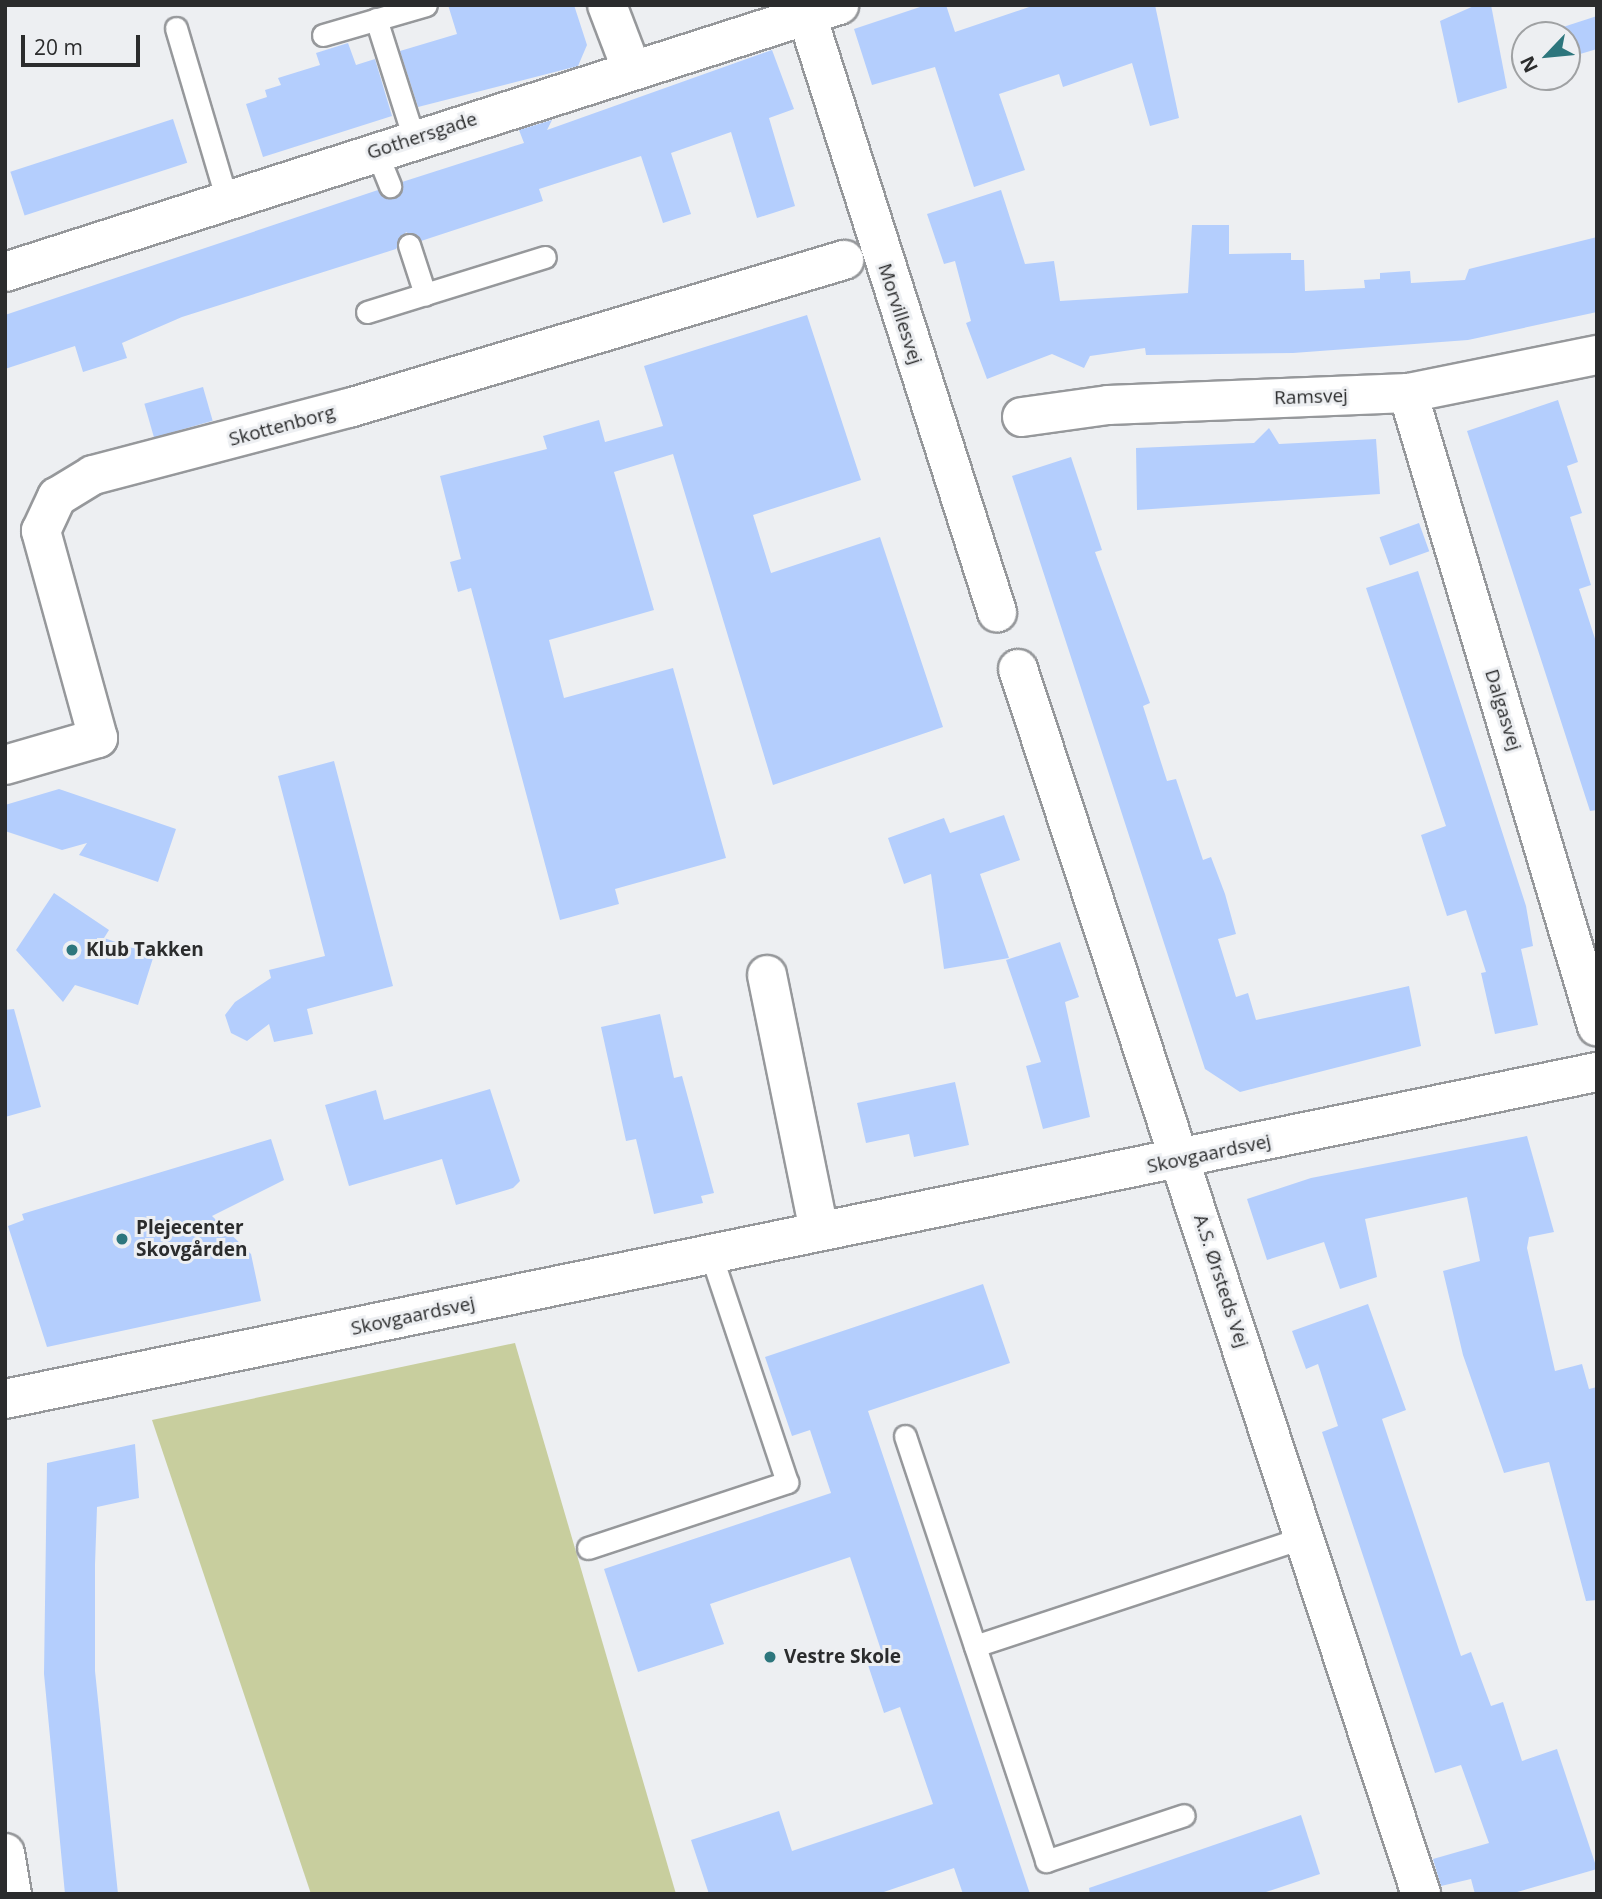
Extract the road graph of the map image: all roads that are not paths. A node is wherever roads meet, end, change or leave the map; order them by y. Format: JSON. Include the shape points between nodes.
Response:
{"nodes":[{"id":1,"x":426,"y":5,"type":"edge"},
{"id":2,"x":607,"y":5,"type":"edge"},
{"id":3,"x":823,"y":10,"type":"edge"},
{"id":4,"x":376,"y":19,"type":"junction"},
{"id":5,"x":176,"y":28,"type":"dead end"},
{"id":6,"x":323,"y":35,"type":"dead end"},
{"id":7,"x":631,"y":68,"type":"junction"},
{"id":8,"x":414,"y":139,"type":"junction"},
{"id":9,"x":376,"y":151,"type":"junction"},
{"id":10,"x":390,"y":186,"type":"dead end"},
{"id":11,"x":227,"y":200,"type":"junction"},
{"id":12,"x":409,"y":245,"type":"dead end"},
{"id":13,"x":545,"y":257,"type":"dead end"},
{"id":14,"x":844,"y":260,"type":"dead end"},
{"id":15,"x":5,"y":272,"type":"edge"},
{"id":16,"x":425,"y":294,"type":"junction"},
{"id":17,"x":367,"y":313,"type":"dead end"},
{"id":18,"x":1597,"y":355,"type":"edge"},
{"id":19,"x":1408,"y":393,"type":"junction"},
{"id":20,"x":1022,"y":417,"type":"dead end"},
{"id":21,"x":997,"y":612,"type":"dead end"},
{"id":22,"x":1018,"y":668,"type":"dead end"},
{"id":23,"x":5,"y":765,"type":"edge"},
{"id":24,"x":766,"y":975,"type":"dead end"},
{"id":25,"x":1597,"y":1026,"type":"edge"},
{"id":26,"x":1597,"y":1072,"type":"edge"},
{"id":27,"x":1181,"y":1161,"type":"junction"},
{"id":28,"x":819,"y":1230,"type":"junction"},
{"id":29,"x":711,"y":1255,"type":"junction"},
{"id":30,"x":5,"y":1399,"type":"edge"},
{"id":31,"x":905,"y":1436,"type":"dead end"},
{"id":32,"x":1305,"y":1537,"type":"junction"},
{"id":33,"x":588,"y":1548,"type":"dead end"},
{"id":34,"x":975,"y":1646,"type":"junction"},
{"id":35,"x":1184,"y":1815,"type":"dead end"},
{"id":36,"x":5,"y":1853,"type":"edge"},
{"id":37,"x":12,"y":1894,"type":"edge"},
{"id":38,"x":1421,"y":1894,"type":"edge"}],
"edges":[{"from":1,"to":4,"type":"lane"},
{"from":2,"to":7,"type":"street"},
{"from":3,"to":7,"type":"street","name":"Gothersgade"},
{"from":3,"to":21,"type":"street","name":"Morvillesvej"},
{"from":4,"to":6,"type":"lane"},
{"from":4,"to":8,"type":"lane"},
{"from":5,"to":11,"type":"lane"},
{"from":7,"to":8,"type":"street","name":"Gothersgade"},
{"from":8,"to":9,"type":"street","name":"Gothersgade"},
{"from":9,"to":10,"type":"lane"},
{"from":9,"to":11,"type":"street","name":"Gothersgade"},
{"from":11,"to":15,"type":"street","name":"Gothersgade"},
{"from":12,"to":16,"type":"lane"},
{"from":13,"to":16,"type":"lane"},
{"from":14,"to":23,"type":"street","name":"Skottenborg","via":[[349,408],[93,475],[57,497],[41,531],[98,738]]},
{"from":16,"to":17,"type":"lane"},
{"from":18,"to":19,"type":"street","name":"Ramsvej"},
{"from":19,"to":20,"type":"street","name":"Ramsvej","via":[[1108,405]]},
{"from":19,"to":25,"type":"street","name":"Dalgasvej"},
{"from":22,"to":27,"type":"street","name":"A.S. Ørsteds Vej"},
{"from":24,"to":28,"type":"street"},
{"from":26,"to":27,"type":"street","name":"Skovgaardsvej"},
{"from":27,"to":28,"type":"street","name":"Skovgaardsvej"},
{"from":27,"to":32,"type":"street","name":"A.S. Ørsteds Vej"},
{"from":28,"to":29,"type":"street","name":"Skovgaardsvej"},
{"from":29,"to":30,"type":"street","name":"Skovgaardsvej"},
{"from":29,"to":33,"type":"lane","via":[[787,1482]]},
{"from":31,"to":34,"type":"lane"},
{"from":32,"to":34,"type":"lane"},
{"from":32,"to":38,"type":"street","name":"A.S. Ørsteds Vej"},
{"from":34,"to":35,"type":"lane","via":[[1046,1861]]},
{"from":36,"to":37,"type":"street"}]}
